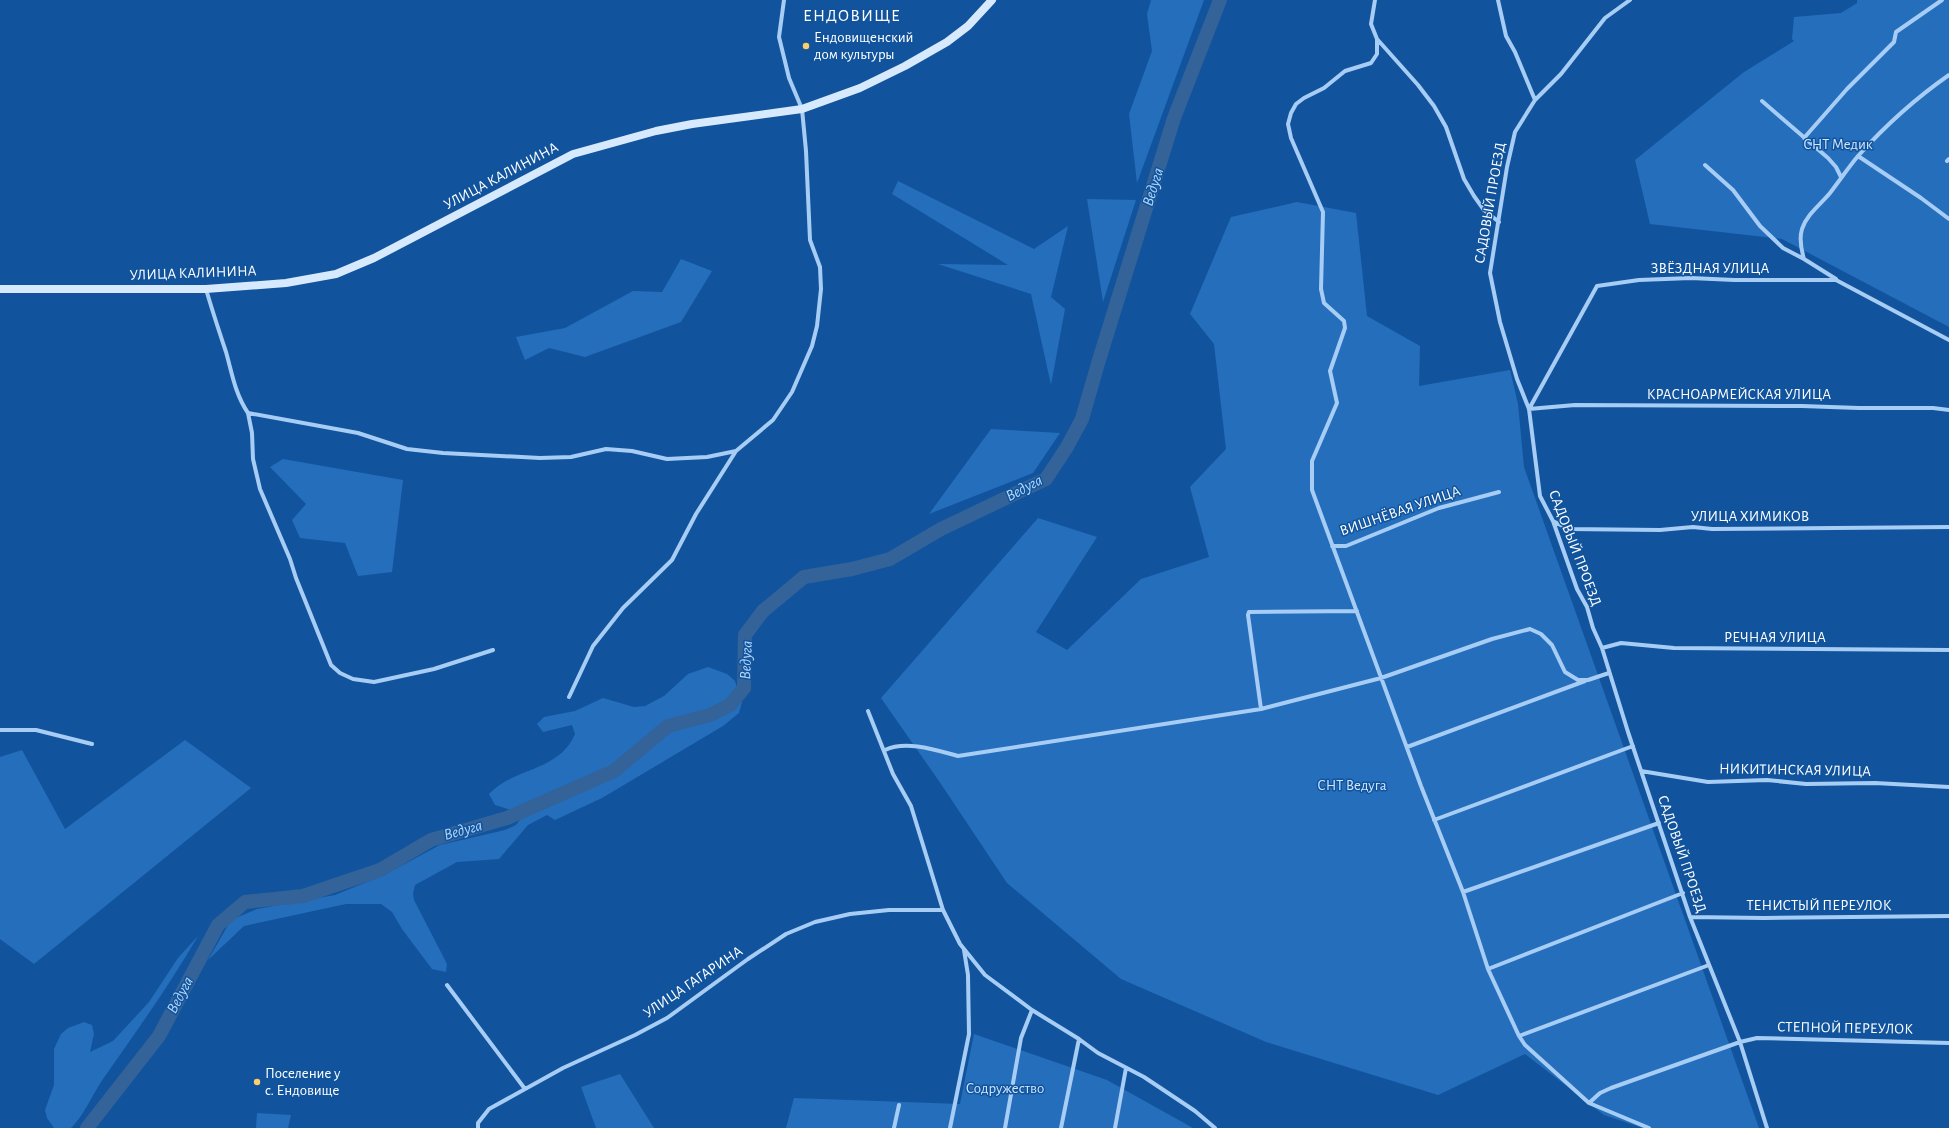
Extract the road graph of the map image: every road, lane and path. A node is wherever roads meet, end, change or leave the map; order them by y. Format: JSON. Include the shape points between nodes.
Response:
{"nodes":[{"id":1,"x":784,"y":0,"type":"edge"},
{"id":2,"x":992,"y":0,"type":"edge"},
{"id":3,"x":1375,"y":0,"type":"edge"},
{"id":4,"x":1498,"y":0,"type":"edge"},
{"id":5,"x":1630,"y":0,"type":"edge"},
{"id":6,"x":1942,"y":0,"type":"edge"},
{"id":7,"x":1377,"y":39,"type":"junction"},
{"id":8,"x":1949,"y":75,"type":"edge"},
{"id":9,"x":1534,"y":100,"type":"junction"},
{"id":10,"x":1762,"y":100,"type":"dead end"},
{"id":11,"x":802,"y":109,"type":"junction"},
{"id":12,"x":1804,"y":138,"type":"junction"},
{"id":13,"x":1858,"y":156,"type":"junction"},
{"id":14,"x":1705,"y":165,"type":"dead end"},
{"id":15,"x":1841,"y":177,"type":"junction"},
{"id":16,"x":1949,"y":219,"type":"edge"},
{"id":17,"x":1499,"y":222,"type":"junction"},
{"id":18,"x":1804,"y":259,"type":"junction"},
{"id":19,"x":1836,"y":280,"type":"junction"},
{"id":20,"x":0,"y":289,"type":"edge"},
{"id":21,"x":206,"y":289,"type":"junction"},
{"id":22,"x":1949,"y":340,"type":"edge"},
{"id":23,"x":1529,"y":410,"type":"junction"},
{"id":24,"x":1949,"y":410,"type":"edge"},
{"id":25,"x":248,"y":413,"type":"junction"},
{"id":26,"x":736,"y":451,"type":"junction"},
{"id":27,"x":1499,"y":492,"type":"dead end"},
{"id":28,"x":1553,"y":520,"type":"junction"},
{"id":29,"x":1949,"y":527,"type":"edge"},
{"id":30,"x":1332,"y":546,"type":"junction"},
{"id":31,"x":1357,"y":611,"type":"junction"},
{"id":32,"x":1602,"y":648,"type":"junction"},
{"id":33,"x":492,"y":650,"type":"dead end"},
{"id":34,"x":1949,"y":650,"type":"edge"},
{"id":35,"x":1609,"y":673,"type":"junction"},
{"id":36,"x":1381,"y":678,"type":"junction"},
{"id":37,"x":1588,"y":680,"type":"junction"},
{"id":38,"x":570,"y":697,"type":"dead end"},
{"id":39,"x":1261,"y":709,"type":"junction"},
{"id":40,"x":868,"y":711,"type":"dead end"},
{"id":41,"x":0,"y":730,"type":"edge"},
{"id":42,"x":92,"y":744,"type":"dead end"},
{"id":43,"x":1633,"y":746,"type":"junction"},
{"id":44,"x":1407,"y":747,"type":"junction"},
{"id":45,"x":884,"y":750,"type":"junction"},
{"id":46,"x":1641,"y":771,"type":"junction"},
{"id":47,"x":1949,"y":787,"type":"edge"},
{"id":48,"x":1434,"y":820,"type":"junction"},
{"id":49,"x":1659,"y":823,"type":"junction"},
{"id":50,"x":1463,"y":892,"type":"junction"},
{"id":51,"x":1683,"y":892,"type":"junction"},
{"id":52,"x":944,"y":910,"type":"junction"},
{"id":53,"x":1949,"y":916,"type":"edge"},
{"id":54,"x":1690,"y":917,"type":"junction"},
{"id":55,"x":964,"y":949,"type":"junction"},
{"id":56,"x":1710,"y":965,"type":"junction"},
{"id":57,"x":1488,"y":969,"type":"junction"},
{"id":58,"x":447,"y":985,"type":"dead end"},
{"id":59,"x":1032,"y":1010,"type":"junction"},
{"id":60,"x":1519,"y":1036,"type":"junction"},
{"id":61,"x":1079,"y":1039,"type":"junction"},
{"id":62,"x":1740,"y":1042,"type":"junction"},
{"id":63,"x":1949,"y":1043,"type":"edge"},
{"id":64,"x":1126,"y":1068,"type":"junction"},
{"id":65,"x":525,"y":1089,"type":"junction"},
{"id":66,"x":1589,"y":1103,"type":"junction"},
{"id":67,"x":899,"y":1105,"type":"dead end"},
{"id":68,"x":478,"y":1128,"type":"edge"},
{"id":69,"x":894,"y":1128,"type":"edge"},
{"id":70,"x":950,"y":1128,"type":"edge"},
{"id":71,"x":1005,"y":1128,"type":"edge"},
{"id":72,"x":1061,"y":1128,"type":"edge"},
{"id":73,"x":1115,"y":1128,"type":"edge"},
{"id":74,"x":1215,"y":1128,"type":"edge"},
{"id":75,"x":1649,"y":1128,"type":"edge"},
{"id":76,"x":1767,"y":1128,"type":"edge"}],
"edges":[{"from":1,"to":11,"type":"street","via":[[779,37],[789,78]]},
{"from":2,"to":11,"type":"street","name":"УЛИЦА КАЛИНИНА","via":[[968,26],[947,42],[860,88]]},
{"from":3,"to":7,"type":"street","via":[[1371,24]]},
{"from":4,"to":9,"type":"street","via":[[1506,36]]},
{"from":5,"to":9,"type":"street","name":"САДОВЫЙ ПРОЕЗД","via":[[1605,18],[1561,74]]},
{"from":6,"to":12,"type":"street","via":[[1896,32],[1894,42]]},
{"from":7,"to":17,"type":"street","via":[[1434,106],[1446,127],[1464,179],[1484,210]]},
{"from":7,"to":30,"type":"street","via":[[1377,54],[1371,63],[1345,71],[1324,88],[1304,98],[1296,104],[1288,124],[1291,138],[1323,212],[1321,289],[1324,303],[1344,321],[1345,328],[1330,372],[1337,403],[1312,461],[1311,472],[1312,490]]},
{"from":8,"to":13,"type":"street","via":[[1926,91]]},
{"from":9,"to":17,"type":"street","name":"САДОВЫЙ ПРОЕЗД","via":[[1515,132]]},
{"from":10,"to":12,"type":"street"},
{"from":11,"to":21,"type":"street","name":"УЛИЦА КАЛИНИНА","via":[[677,127],[574,154],[353,268],[336,274],[294,282]]},
{"from":11,"to":26,"type":"street","via":[[810,240],[820,267],[821,289],[817,326],[812,346],[792,392],[773,420]]},
{"from":12,"to":15,"type":"street","via":[[1836,167]]},
{"from":13,"to":15,"type":"street"},
{"from":13,"to":16,"type":"street"},
{"from":14,"to":18,"type":"street","via":[[1734,190],[1760,226],[1783,248]]},
{"from":15,"to":18,"type":"street","via":[[1829,194],[1816,206],[1802,228],[1800,246]]},
{"from":17,"to":23,"type":"street","name":"САДОВЫЙ ПРОЕЗД","via":[[1490,272],[1500,322]]},
{"from":18,"to":19,"type":"street"},
{"from":19,"to":22,"type":"street","name":"ЗВЁЗДНАЯ УЛИЦА"},
{"from":19,"to":23,"type":"street","name":"ЗВЁЗДНАЯ УЛИЦА","via":[[1676,278],[1597,286]]},
{"from":20,"to":21,"type":"street","name":"УЛИЦА КАЛИНИНА"},
{"from":21,"to":25,"type":"street","via":[[234,384]]},
{"from":23,"to":24,"type":"street","name":"КРАСНОАРМЕЙСКАЯ УЛИЦА","via":[[1575,405],[1802,406]]},
{"from":23,"to":28,"type":"street","name":"САДОВЫЙ ПРОЕЗД","via":[[1540,496]]},
{"from":25,"to":26,"type":"street","via":[[358,433],[407,449],[443,453],[540,458],[571,457],[606,449],[632,451],[667,459],[707,457]]},
{"from":25,"to":33,"type":"street","via":[[253,459],[260,489],[328,659],[340,674],[374,682],[434,669]]},
{"from":26,"to":38,"type":"street","via":[[696,514],[672,560],[623,608],[593,646]]},
{"from":27,"to":30,"type":"street","name":"ВИШНЁВАЯ УЛИЦА","via":[[1439,508],[1346,546]]},
{"from":28,"to":29,"type":"street","name":"УЛИЦА ХИМИКОВ","via":[[1568,529]]},
{"from":28,"to":32,"type":"street","name":"САДОВЫЙ ПРОЕЗД","via":[[1577,588],[1587,607],[1592,628]]},
{"from":30,"to":31,"type":"street"},
{"from":31,"to":36,"type":"street"},
{"from":31,"to":39,"type":"street","via":[[1249,612]]},
{"from":32,"to":34,"type":"street","name":"РЕЧНАЯ УЛИЦА","via":[[1621,643],[1674,648]]},
{"from":32,"to":35,"type":"street","name":"САДОВЫЙ ПРОЕЗД"},
{"from":35,"to":37,"type":"street"},
{"from":35,"to":43,"type":"street","name":"САДОВЫЙ ПРОЕЗД"},
{"from":36,"to":37,"type":"street","via":[[1492,639],[1530,629],[1541,634],[1552,645],[1565,672],[1578,680]]},
{"from":36,"to":39,"type":"street"},
{"from":36,"to":44,"type":"street"},
{"from":37,"to":44,"type":"street"},
{"from":39,"to":45,"type":"street","via":[[958,756],[930,748],[894,746]]},
{"from":40,"to":45,"type":"street"},
{"from":41,"to":42,"type":"street","via":[[36,730]]},
{"from":43,"to":46,"type":"street","name":"САДОВЫЙ ПРОЕЗД"},
{"from":43,"to":48,"type":"street"},
{"from":44,"to":48,"type":"street"},
{"from":45,"to":52,"type":"street","via":[[893,774],[911,806]]},
{"from":46,"to":47,"type":"street","name":"НИКИТИНСКАЯ УЛИЦА","via":[[1708,782],[1767,780],[1806,784],[1875,783]]},
{"from":46,"to":49,"type":"street","name":"САДОВЫЙ ПРОЕЗД"},
{"from":48,"to":50,"type":"street"},
{"from":49,"to":50,"type":"street"},
{"from":49,"to":51,"type":"street","name":"САДОВЫЙ ПРОЕЗД"},
{"from":50,"to":57,"type":"street"},
{"from":51,"to":54,"type":"street","name":"САДОВЫЙ ПРОЕЗД"},
{"from":51,"to":57,"type":"street"},
{"from":52,"to":55,"type":"street"},
{"from":52,"to":65,"type":"street","name":"УЛИЦА ГАГАРИНА","via":[[889,910],[850,914],[815,922],[786,934],[667,1018]]},
{"from":53,"to":54,"type":"street","name":"ТЕНИСТЫЙ ПЕРЕУЛОК"},
{"from":54,"to":56,"type":"street","name":"САДОВЫЙ ПРОЕЗД"},
{"from":55,"to":59,"type":"street","via":[[984,975]]},
{"from":55,"to":70,"type":"street","via":[[968,975],[969,1034]]},
{"from":56,"to":60,"type":"street"},
{"from":56,"to":62,"type":"street","name":"САДОВЫЙ ПРОЕЗД"},
{"from":57,"to":60,"type":"street"},
{"from":58,"to":65,"type":"street"},
{"from":59,"to":61,"type":"street"},
{"from":59,"to":71,"type":"street","via":[[1021,1038]]},
{"from":60,"to":66,"type":"street","via":[[1525,1046]]},
{"from":61,"to":64,"type":"street"},
{"from":61,"to":72,"type":"street"},
{"from":62,"to":63,"type":"street","name":"СТЕПНОЙ ПЕРЕУЛОК","via":[[1757,1038]]},
{"from":62,"to":66,"type":"street","name":"СТЕПНОЙ ПЕРЕУЛОК","via":[[1612,1088],[1600,1093]]},
{"from":62,"to":76,"type":"street","name":"САДОВЫЙ ПРОЕЗД"},
{"from":64,"to":73,"type":"street"},
{"from":64,"to":74,"type":"street","via":[[1195,1111]]},
{"from":65,"to":68,"type":"street","name":"УЛИЦА ГАГАРИНА","via":[[489,1109],[478,1123]]},
{"from":66,"to":75,"type":"street"},
{"from":67,"to":69,"type":"street"}]}
